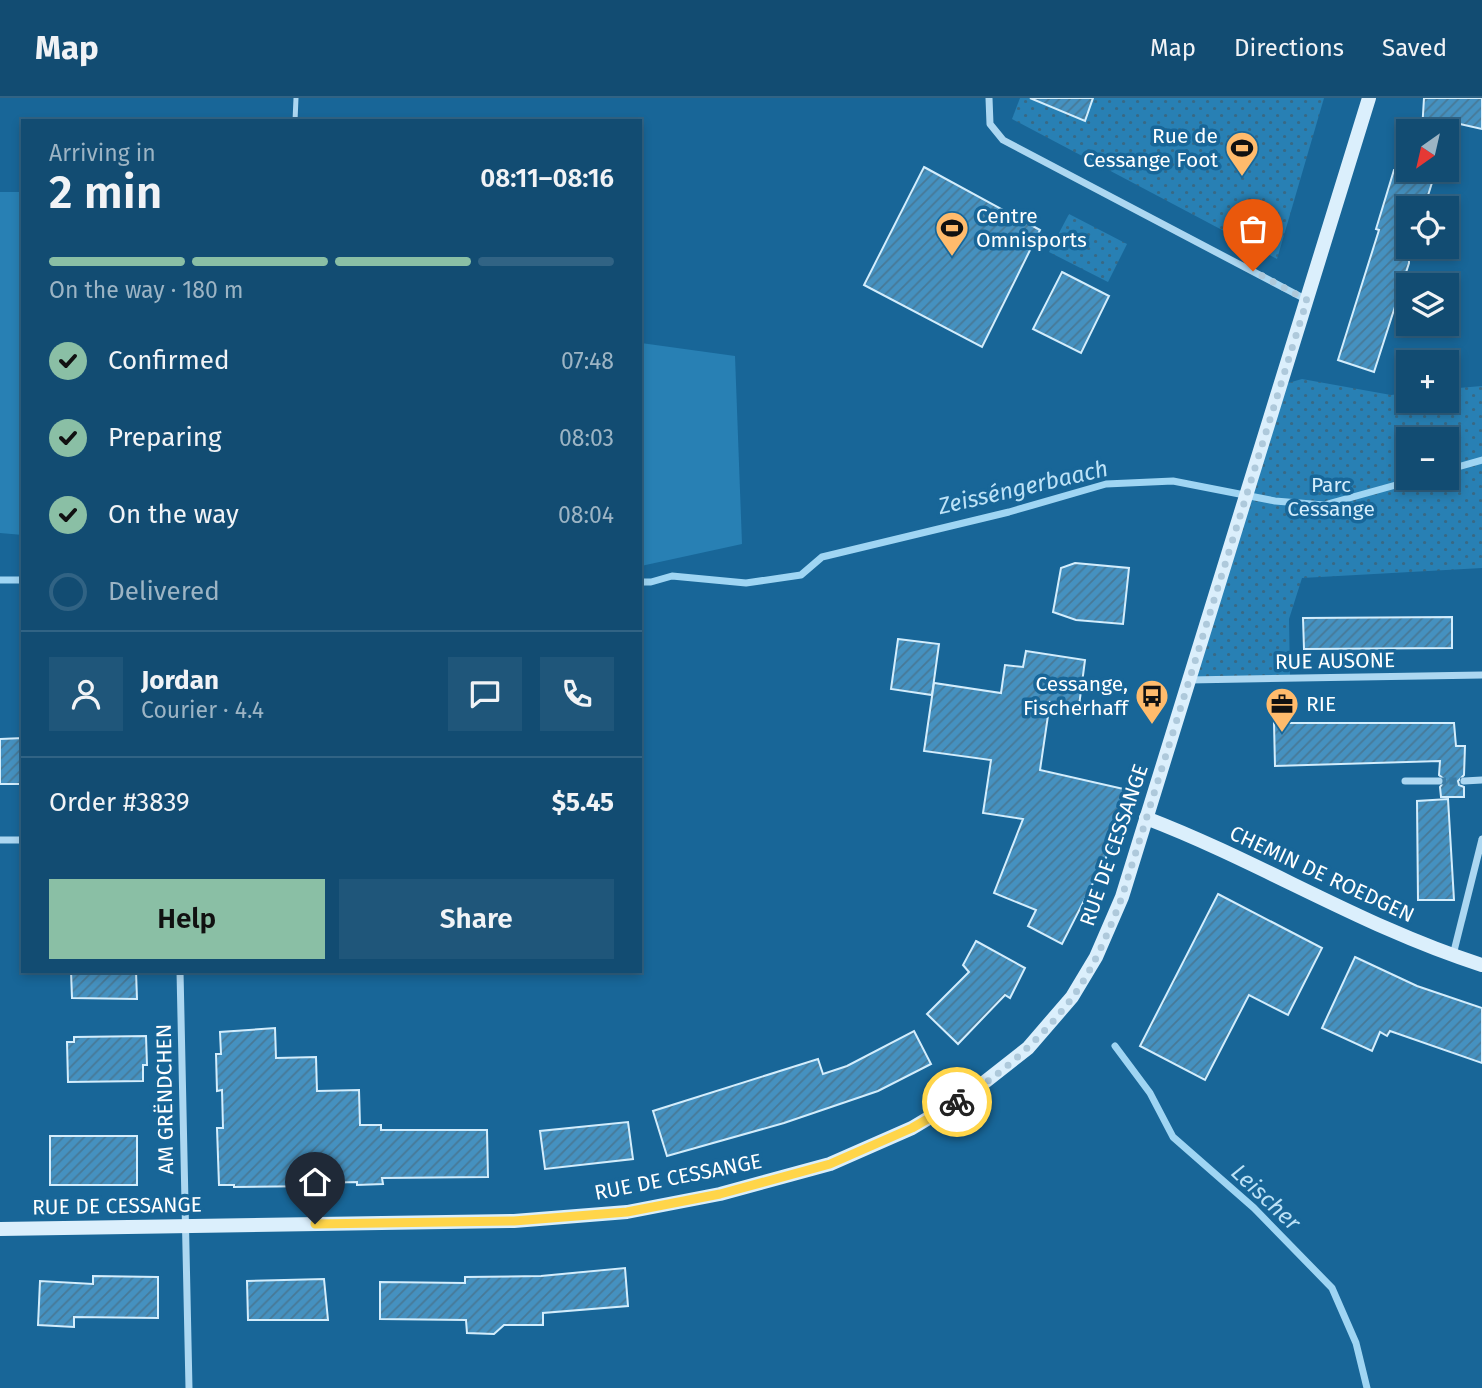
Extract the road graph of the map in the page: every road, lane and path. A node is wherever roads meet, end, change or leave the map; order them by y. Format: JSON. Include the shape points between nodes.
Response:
{"nodes":[{"id":1,"x":296,"y":98,"type":"edge"},
{"id":2,"x":989,"y":98,"type":"edge"},
{"id":3,"x":1370,"y":98,"type":"edge"},
{"id":4,"x":295,"y":119,"type":"edge"},
{"id":5,"x":1307,"y":300,"type":"junction"},
{"id":6,"x":1482,"y":675,"type":"edge"},
{"id":7,"x":1189,"y":680,"type":"junction"},
{"id":8,"x":1464,"y":780,"type":"tunnel mouth"},
{"id":9,"x":1482,"y":780,"type":"edge"},
{"id":10,"x":1405,"y":781,"type":"dead end"},
{"id":11,"x":1439,"y":781,"type":"tunnel mouth"},
{"id":12,"x":1146,"y":818,"type":"junction"},
{"id":13,"x":1482,"y":839,"type":"edge"},
{"id":14,"x":0,"y":840,"type":"edge"},
{"id":15,"x":21,"y":840,"type":"edge"},
{"id":16,"x":1452,"y":956,"type":"junction"},
{"id":17,"x":1482,"y":965,"type":"edge"},
{"id":18,"x":180,"y":973,"type":"edge"},
{"id":19,"x":185,"y":1226,"type":"junction"},
{"id":20,"x":0,"y":1229,"type":"edge"},
{"id":21,"x":188,"y":1388,"type":"edge"}],
"edges":[{"from":1,"to":4,"type":"lane"},
{"from":2,"to":5,"type":"street","via":[[990,124],[1003,140]]},
{"from":3,"to":5,"type":"main road","name":"RUE DE CESSANGE"},
{"from":5,"to":7,"type":"main road","name":"RUE DE CESSANGE"},
{"from":6,"to":7,"type":"street","name":"RUE AUSONE"},
{"from":7,"to":12,"type":"main road","name":"RUE DE CESSANGE"},
{"from":8,"to":9,"type":"street"},
{"from":10,"to":11,"type":"street"},
{"from":12,"to":16,"type":"main road","name":"CHEMIN DE ROEDGEN"},
{"from":12,"to":19,"type":"main road","name":"RUE DE CESSANGE","via":[[1122,897],[1096,957],[1072,997],[1028,1048],[972,1092],[912,1128],[830,1164],[720,1194],[627,1212],[514,1221]]},
{"from":13,"to":16,"type":"street"},
{"from":14,"to":15,"type":"street"},
{"from":16,"to":17,"type":"main road","name":"CHEMIN DE ROEDGEN"},
{"from":18,"to":19,"type":"street","name":"AM GRËNDCHEN"},
{"from":19,"to":20,"type":"main road","name":"RUE DE CESSANGE"},
{"from":19,"to":21,"type":"street","name":"AM GRËNDCHEN"}]}
